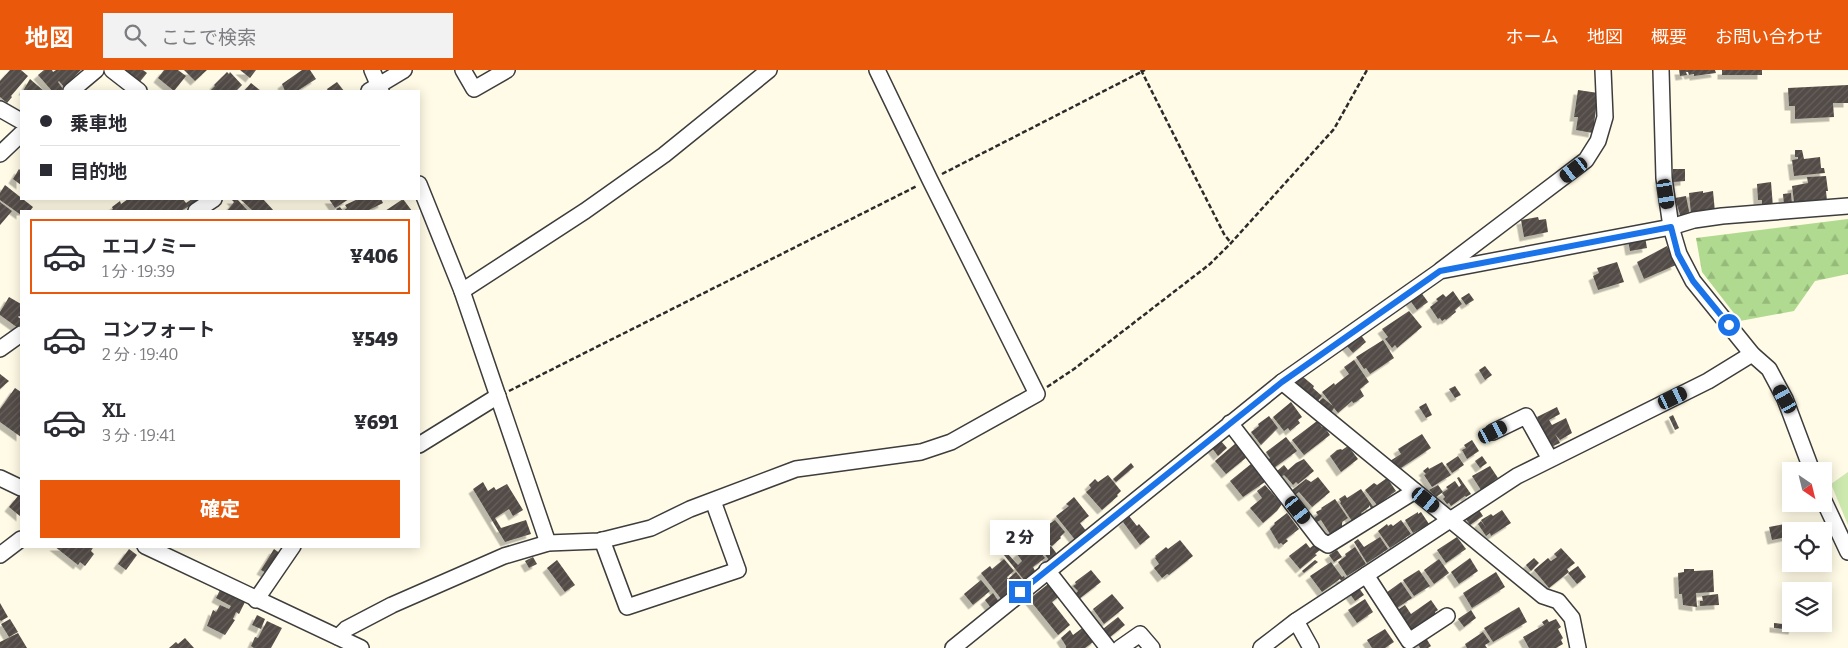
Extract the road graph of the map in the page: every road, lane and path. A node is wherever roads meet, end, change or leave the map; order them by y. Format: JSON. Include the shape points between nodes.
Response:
{"nodes":[{"id":1,"x":96,"y":70,"type":"edge"},
{"id":2,"x":112,"y":70,"type":"edge"},
{"id":3,"x":372,"y":70,"type":"edge"},
{"id":4,"x":404,"y":70,"type":"edge"},
{"id":5,"x":463,"y":70,"type":"edge"},
{"id":6,"x":507,"y":70,"type":"edge"},
{"id":7,"x":769,"y":70,"type":"edge"},
{"id":8,"x":877,"y":70,"type":"edge"},
{"id":9,"x":1367,"y":70,"type":"edge"},
{"id":10,"x":1603,"y":70,"type":"edge"},
{"id":11,"x":1661,"y":70,"type":"edge"},
{"id":12,"x":1142,"y":71,"type":"edge"},
{"id":13,"x":376,"y":89,"type":"edge"},
{"id":14,"x":72,"y":90,"type":"edge"},
{"id":15,"x":138,"y":90,"type":"edge"},
{"id":16,"x":0,"y":108,"type":"edge"},
{"id":17,"x":20,"y":120,"type":"edge"},
{"id":18,"x":20,"y":135,"type":"edge"},
{"id":19,"x":0,"y":154,"type":"edge"},
{"id":20,"x":930,"y":180,"type":"junction"},
{"id":21,"x":420,"y":186,"type":"edge"},
{"id":22,"x":212,"y":200,"type":"edge"},
{"id":23,"x":1848,"y":206,"type":"edge"},
{"id":24,"x":198,"y":210,"type":"edge"},
{"id":25,"x":1671,"y":227,"type":"junction"},
{"id":26,"x":1231,"y":243,"type":"junction"},
{"id":27,"x":1440,"y":271,"type":"junction"},
{"id":28,"x":462,"y":291,"type":"junction"},
{"id":29,"x":20,"y":335,"type":"edge"},
{"id":30,"x":0,"y":348,"type":"edge"},
{"id":31,"x":1752,"y":354,"type":"junction"},
{"id":32,"x":1282,"y":382,"type":"junction"},
{"id":33,"x":1037,"y":394,"type":"junction"},
{"id":34,"x":498,"y":396,"type":"junction"},
{"id":35,"x":1230,"y":423,"type":"junction"},
{"id":36,"x":1493,"y":432,"type":"dead end"},
{"id":37,"x":420,"y":444,"type":"edge"},
{"id":38,"x":1550,"y":459,"type":"junction"},
{"id":39,"x":1809,"y":462,"type":"edge"},
{"id":40,"x":0,"y":478,"type":"edge"},
{"id":41,"x":20,"y":488,"type":"edge"},
{"id":42,"x":1414,"y":491,"type":"junction"},
{"id":43,"x":713,"y":501,"type":"junction"},
{"id":44,"x":1829,"y":512,"type":"edge"},
{"id":45,"x":1450,"y":520,"type":"junction"},
{"id":46,"x":20,"y":540,"type":"edge"},
{"id":47,"x":602,"y":540,"type":"junction"},
{"id":48,"x":548,"y":543,"type":"junction"},
{"id":49,"x":149,"y":548,"type":"edge"},
{"id":50,"x":292,"y":548,"type":"edge"},
{"id":51,"x":1848,"y":552,"type":"edge"},
{"id":52,"x":0,"y":555,"type":"edge"},
{"id":53,"x":1048,"y":570,"type":"junction"},
{"id":54,"x":1366,"y":575,"type":"junction"},
{"id":55,"x":256,"y":600,"type":"junction"},
{"id":56,"x":1447,"y":616,"type":"dead end"},
{"id":57,"x":1296,"y":621,"type":"junction"},
{"id":58,"x":338,"y":637,"type":"junction"},
{"id":59,"x":361,"y":648,"type":"edge"},
{"id":60,"x":953,"y":648,"type":"edge"},
{"id":61,"x":1108,"y":648,"type":"edge"},
{"id":62,"x":1120,"y":648,"type":"edge"},
{"id":63,"x":1152,"y":648,"type":"edge"},
{"id":64,"x":1261,"y":648,"type":"edge"},
{"id":65,"x":1311,"y":648,"type":"edge"},
{"id":66,"x":1578,"y":648,"type":"edge"}],
"edges":[{"from":1,"to":14,"type":"street"},
{"from":2,"to":15,"type":"street"},
{"from":3,"to":13,"type":"street"},
{"from":4,"to":13,"type":"street"},
{"from":5,"to":6,"type":"street","via":[[474,89]]},
{"from":7,"to":28,"type":"street","via":[[664,156]]},
{"from":8,"to":20,"type":"street"},
{"from":9,"to":26,"type":"path","via":[[1334,129]]},
{"from":10,"to":27,"type":"street","via":[[1604,116],[1598,141],[1586,160]]},
{"from":11,"to":25,"type":"street","via":[[1664,178]]},
{"from":12,"to":20,"type":"path"},
{"from":12,"to":26,"type":"path"},
{"from":16,"to":17,"type":"street"},
{"from":18,"to":19,"type":"street"},
{"from":20,"to":33,"type":"street"},
{"from":20,"to":34,"type":"path"},
{"from":21,"to":28,"type":"street"},
{"from":22,"to":24,"type":"street"},
{"from":23,"to":25,"type":"street","via":[[1722,216]]},
{"from":25,"to":27,"type":"street"},
{"from":25,"to":31,"type":"street","via":[[1678,254],[1693,281]]},
{"from":26,"to":33,"type":"path","via":[[1210,264]]},
{"from":27,"to":32,"type":"street"},
{"from":28,"to":34,"type":"street"},
{"from":29,"to":30,"type":"street"},
{"from":31,"to":38,"type":"street","via":[[1708,381]]},
{"from":31,"to":39,"type":"street","via":[[1769,369],[1785,399]]},
{"from":32,"to":35,"type":"street"},
{"from":32,"to":42,"type":"street"},
{"from":33,"to":43,"type":"street","via":[[951,442],[922,452],[796,469]]},
{"from":34,"to":37,"type":"street"},
{"from":34,"to":48,"type":"street"},
{"from":35,"to":42,"type":"street","via":[[1320,540],[1328,546]]},
{"from":35,"to":53,"type":"street"},
{"from":36,"to":38,"type":"street","via":[[1526,416]]},
{"from":38,"to":45,"type":"street","via":[[1517,476]]},
{"from":40,"to":41,"type":"street"},
{"from":42,"to":45,"type":"street"},
{"from":43,"to":47,"type":"street","via":[[651,528]]},
{"from":43,"to":47,"type":"street","via":[[738,570],[627,607]]},
{"from":44,"to":51,"type":"street"},
{"from":45,"to":54,"type":"street"},
{"from":45,"to":66,"type":"street","via":[[1543,596],[1558,601],[1572,618]]},
{"from":46,"to":52,"type":"street"},
{"from":47,"to":48,"type":"street"},
{"from":48,"to":58,"type":"street","via":[[504,556],[392,605],[346,629]]},
{"from":49,"to":55,"type":"street"},
{"from":50,"to":55,"type":"street"},
{"from":53,"to":60,"type":"street"},
{"from":53,"to":61,"type":"street"},
{"from":54,"to":56,"type":"street","via":[[1409,641]]},
{"from":54,"to":57,"type":"street"},
{"from":55,"to":58,"type":"street"},
{"from":57,"to":64,"type":"street"},
{"from":57,"to":65,"type":"street"},
{"from":58,"to":59,"type":"street"},
{"from":62,"to":63,"type":"street","via":[[1140,634]]}]}
